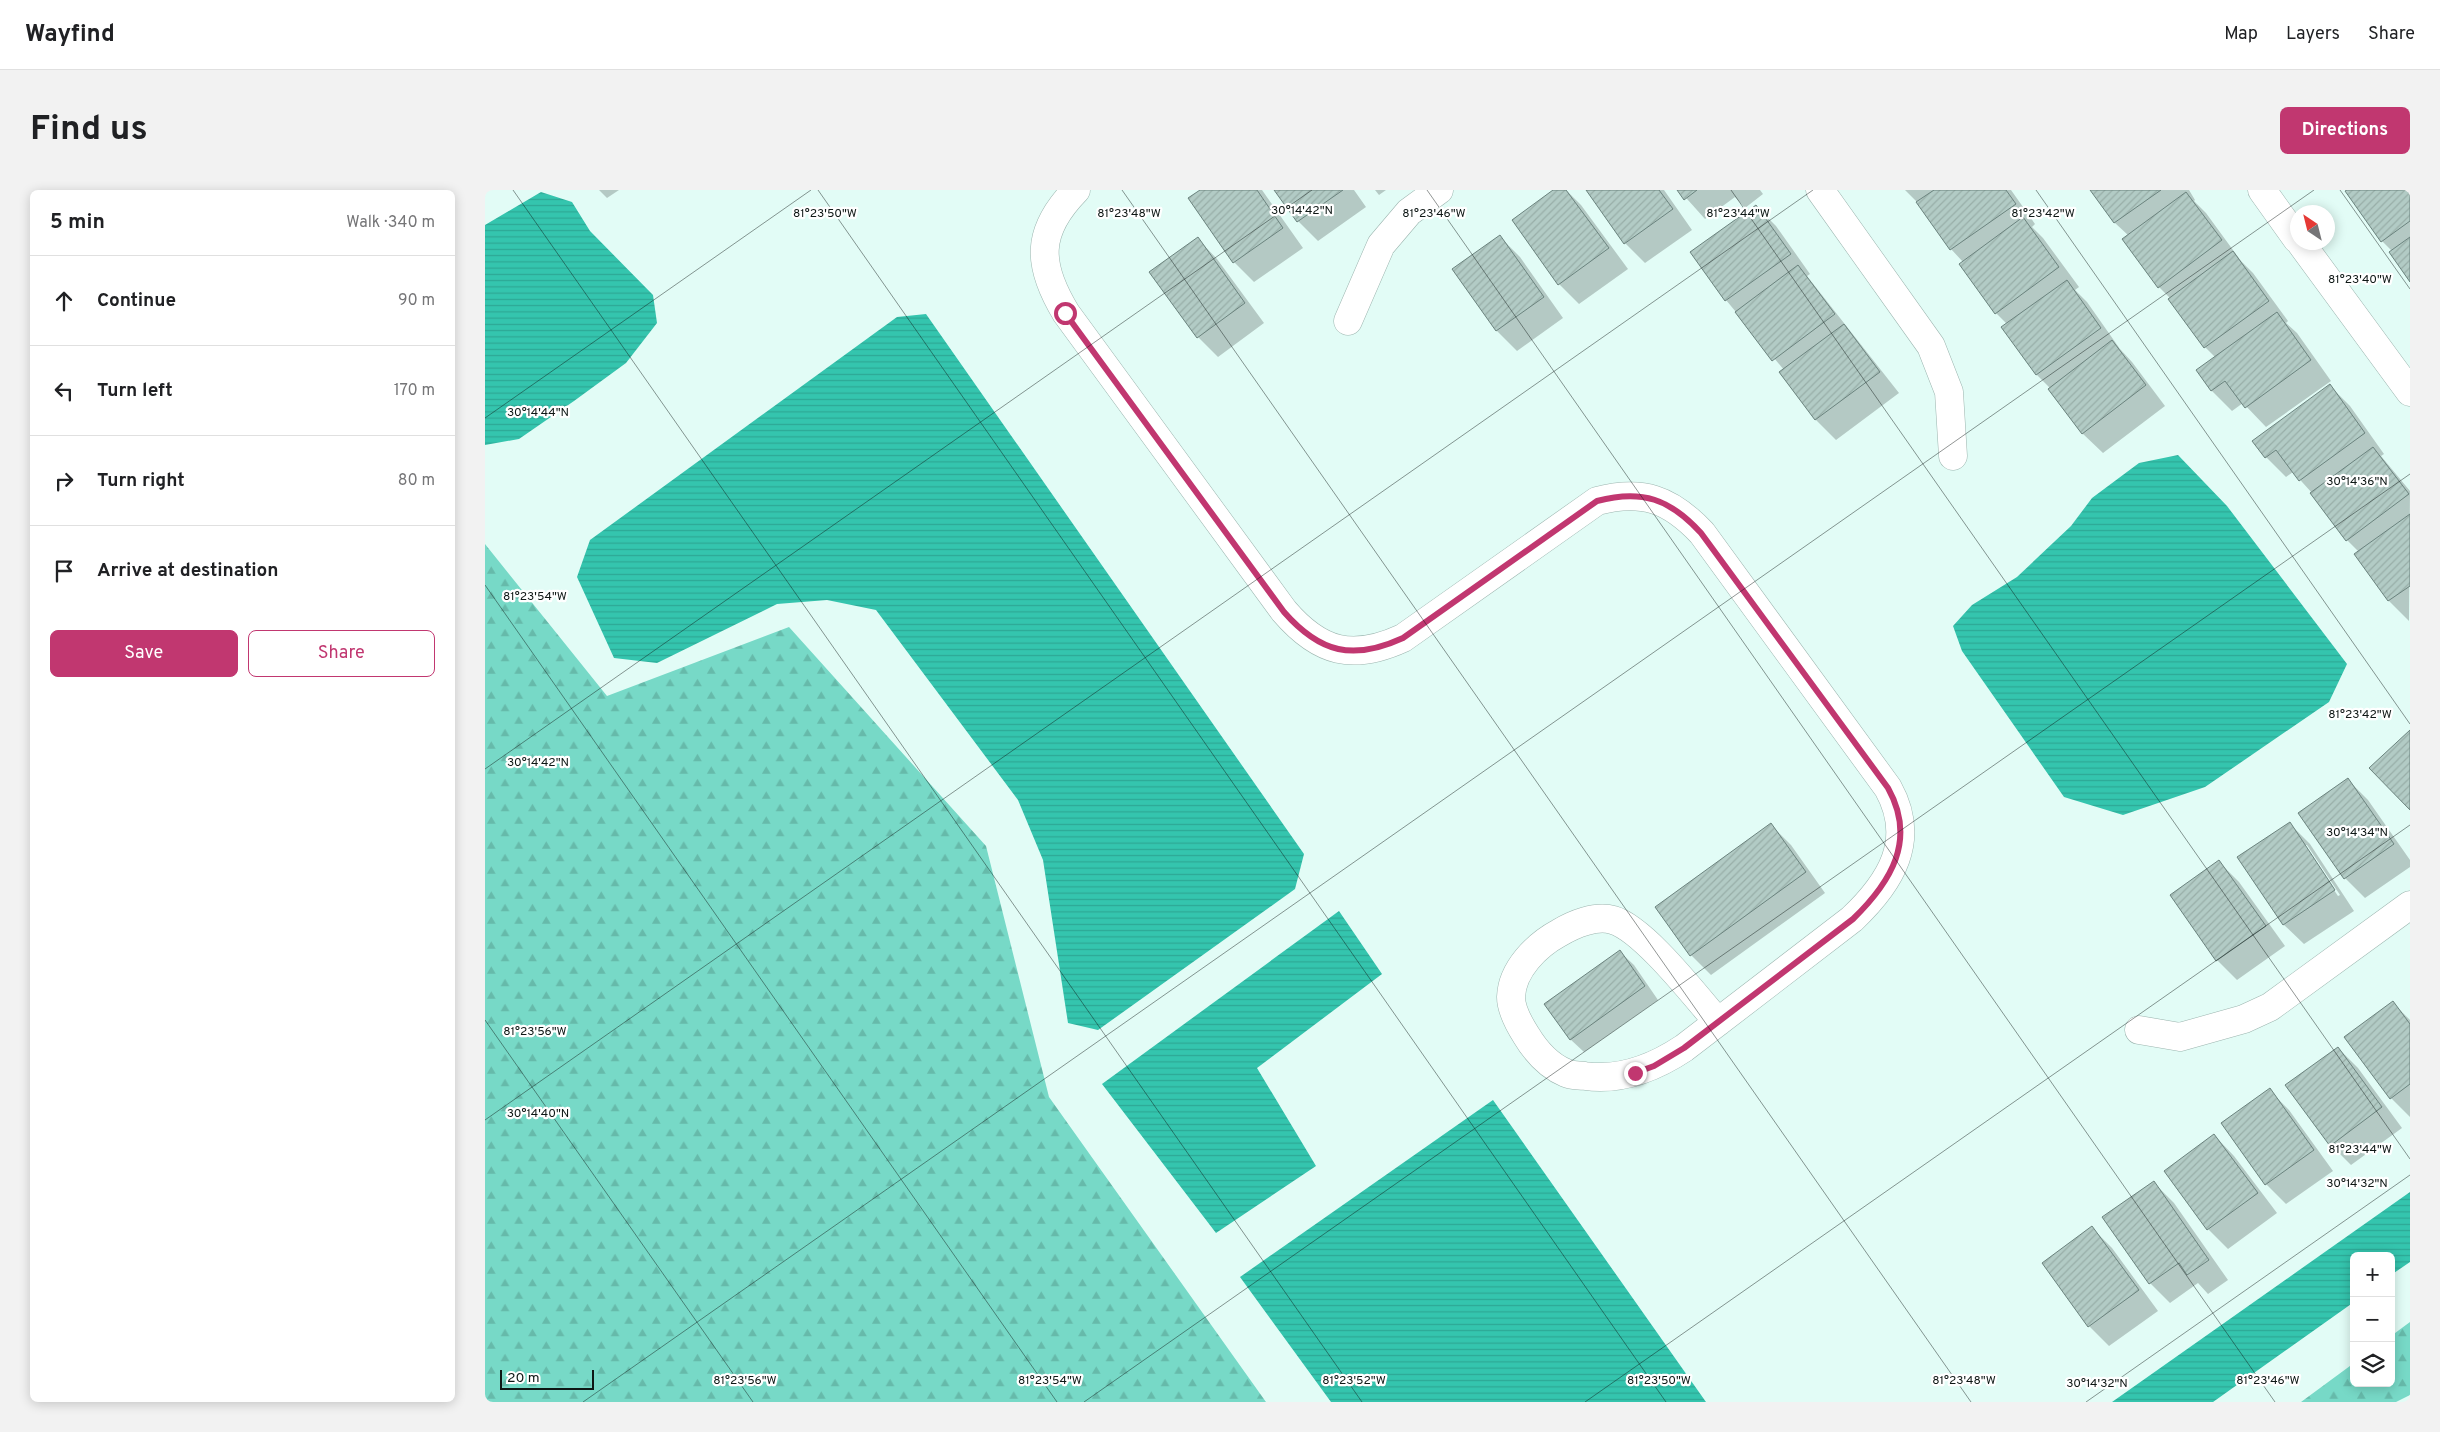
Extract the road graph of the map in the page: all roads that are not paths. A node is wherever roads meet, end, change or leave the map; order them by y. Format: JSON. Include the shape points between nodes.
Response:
{"nodes":[{"id":1,"x":1076,"y":190,"type":"edge"},
{"id":2,"x":1439,"y":190,"type":"edge"},
{"id":3,"x":1820,"y":190,"type":"edge"},
{"id":4,"x":2262,"y":190,"type":"edge"},
{"id":5,"x":2290,"y":229,"type":"edge"},
{"id":6,"x":2306,"y":250,"type":"edge"},
{"id":7,"x":1348,"y":321,"type":"dead end"},
{"id":8,"x":2410,"y":392,"type":"edge"},
{"id":9,"x":1953,"y":456,"type":"dead end"},
{"id":10,"x":2410,"y":905,"type":"edge"},
{"id":11,"x":1718,"y":1022,"type":"junction"},
{"id":12,"x":2139,"y":1030,"type":"dead end"}],
"edges":[{"from":1,"to":11,"type":"street","via":[[1053,219],[1047,237],[1046,275],[1054,293],[1065,313],[1284,612],[1297,627],[1326,646],[1363,652],[1383,648],[1403,638],[1597,501],[1637,495],[1654,499],[1686,516],[1701,533],[1888,788],[1899,812],[1901,829],[1895,860],[1869,904]]},
{"from":2,"to":7,"type":"street","via":[[1409,212],[1381,245]]},
{"from":3,"to":9,"type":"street","via":[[1931,346],[1949,392]]},
{"from":4,"to":5,"type":"street"},
{"from":6,"to":8,"type":"street"},
{"from":10,"to":12,"type":"street","via":[[2270,1007],[2244,1019],[2180,1036]]},
{"from":11,"to":11,"type":"street","via":[[1654,1066],[1617,1077],[1567,1074],[1547,1061],[1530,1042],[1517,1019],[1511,997],[1517,975],[1531,954],[1547,939],[1592,920],[1613,920],[1649,946]]}]}
